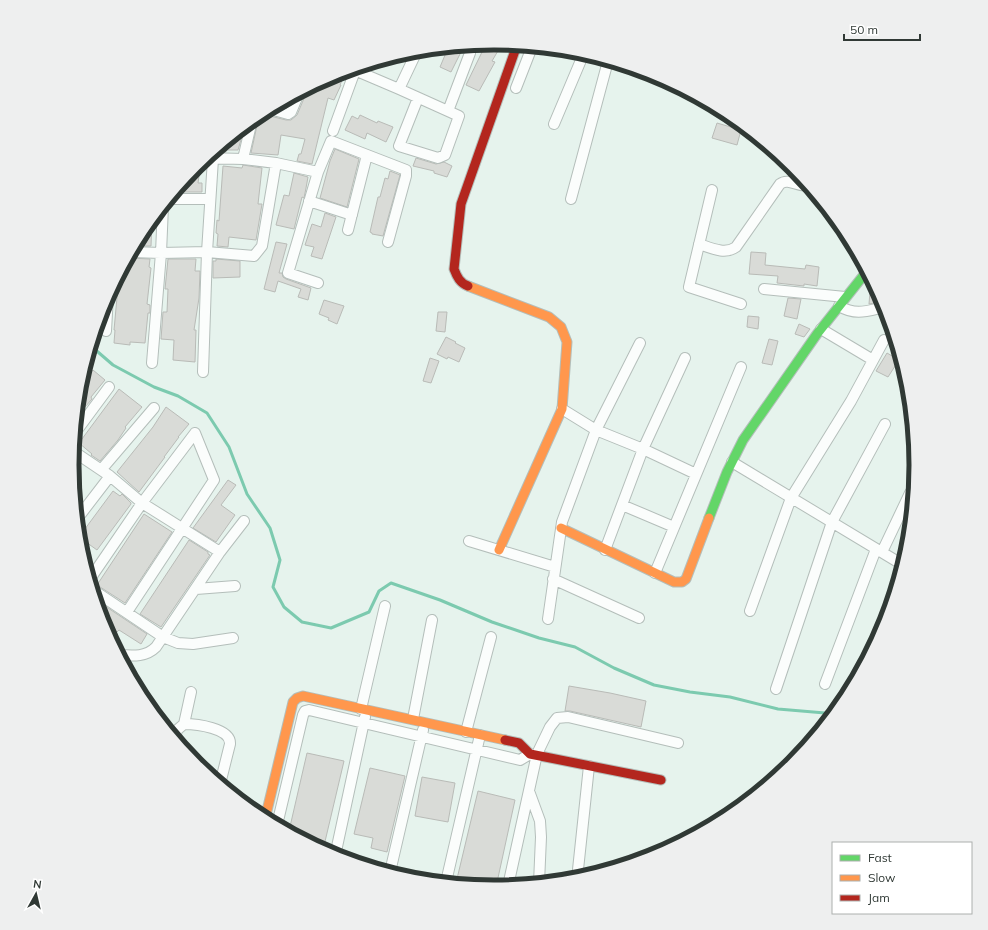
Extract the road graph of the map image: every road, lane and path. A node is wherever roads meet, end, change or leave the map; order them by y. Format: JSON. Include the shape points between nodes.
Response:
{"nodes":[{"id":1,"x":515,"y":51,"type":"edge"},
{"id":2,"x":530,"y":52,"type":"edge"},
{"id":3,"x":470,"y":53,"type":"dead end"},
{"id":4,"x":414,"y":58,"type":"edge"},
{"id":5,"x":581,"y":59,"type":"edge"},
{"id":6,"x":604,"y":65,"type":"edge"},
{"id":7,"x":361,"y":72,"type":"edge"},
{"id":8,"x":352,"y":76,"type":"edge"},
{"id":9,"x":516,"y":88,"type":"dead end"},
{"id":10,"x":400,"y":89,"type":"junction"},
{"id":11,"x":418,"y":98,"type":"junction"},
{"id":12,"x":296,"y":101,"type":"edge"},
{"id":13,"x":278,"y":111,"type":"edge"},
{"id":14,"x":448,"y":111,"type":"junction"},
{"id":15,"x":554,"y":124,"type":"dead end"},
{"id":16,"x":250,"y":130,"type":"edge"},
{"id":17,"x":333,"y":131,"type":"dead end"},
{"id":18,"x":367,"y":155,"type":"junction"},
{"id":19,"x":215,"y":158,"type":"edge"},
{"id":20,"x":243,"y":159,"type":"junction"},
{"id":21,"x":276,"y":163,"type":"junction"},
{"id":22,"x":209,"y":164,"type":"edge"},
{"id":23,"x":318,"y":172,"type":"junction"},
{"id":24,"x":800,"y":185,"type":"edge"},
{"id":25,"x":712,"y":190,"type":"dead end"},
{"id":26,"x":176,"y":199,"type":"edge"},
{"id":27,"x":210,"y":199,"type":"junction"},
{"id":28,"x":571,"y":199,"type":"dead end"},
{"id":29,"x":309,"y":201,"type":"junction"},
{"id":30,"x":352,"y":214,"type":"junction"},
{"id":31,"x":163,"y":215,"type":"edge"},
{"id":32,"x":348,"y":230,"type":"dead end"},
{"id":33,"x":388,"y":242,"type":"dead end"},
{"id":34,"x":699,"y":244,"type":"junction"},
{"id":35,"x":138,"y":252,"type":"edge"},
{"id":36,"x":207,"y":252,"type":"junction"},
{"id":37,"x":161,"y":253,"type":"junction"},
{"id":38,"x":863,"y":276,"type":"edge"},
{"id":39,"x":318,"y":283,"type":"dead end"},
{"id":40,"x":764,"y":289,"type":"dead end"},
{"id":41,"x":842,"y":302,"type":"junction"},
{"id":42,"x":741,"y":304,"type":"dead end"},
{"id":43,"x":878,"y":309,"type":"edge"},
{"id":44,"x":107,"y":317,"type":"edge"},
{"id":45,"x":820,"y":329,"type":"junction"},
{"id":46,"x":106,"y":331,"type":"dead end"},
{"id":47,"x":884,"y":340,"type":"dead end"},
{"id":48,"x":640,"y":342,"type":"dead end"},
{"id":49,"x":685,"y":358,"type":"dead end"},
{"id":50,"x":873,"y":360,"type":"junction"},
{"id":51,"x":152,"y":363,"type":"dead end"},
{"id":52,"x":741,"y":367,"type":"dead end"},
{"id":53,"x":203,"y":372,"type":"dead end"},
{"id":54,"x":108,"y":387,"type":"dead end"},
{"id":55,"x":154,"y":408,"type":"dead end"},
{"id":56,"x":562,"y":409,"type":"junction"},
{"id":57,"x":82,"y":424,"type":"edge"},
{"id":58,"x":885,"y":424,"type":"dead end"},
{"id":59,"x":596,"y":430,"type":"junction"},
{"id":60,"x":643,"y":449,"type":"junction"},
{"id":61,"x":79,"y":455,"type":"edge"},
{"id":62,"x":732,"y":462,"type":"junction"},
{"id":63,"x":101,"y":470,"type":"junction"},
{"id":64,"x":696,"y":474,"type":"junction"},
{"id":65,"x":110,"y":476,"type":"junction"},
{"id":66,"x":907,"y":497,"type":"edge"},
{"id":67,"x":791,"y":498,"type":"junction"},
{"id":68,"x":142,"y":503,"type":"junction"},
{"id":69,"x":622,"y":505,"type":"junction"},
{"id":70,"x":82,"y":512,"type":"edge"},
{"id":71,"x":244,"y":521,"type":"dead end"},
{"id":72,"x":832,"y":522,"type":"junction"},
{"id":73,"x":674,"y":527,"type":"junction"},
{"id":74,"x":182,"y":528,"type":"junction"},
{"id":75,"x":561,"y":528,"type":"junction"},
{"id":76,"x":470,"y":541,"type":"dead end"},
{"id":77,"x":498,"y":550,"type":"junction"},
{"id":78,"x":605,"y":550,"type":"junction"},
{"id":79,"x":879,"y":551,"type":"junction"},
{"id":80,"x":220,"y":552,"type":"junction"},
{"id":81,"x":897,"y":562,"type":"edge"},
{"id":82,"x":555,"y":566,"type":"junction"},
{"id":83,"x":654,"y":573,"type":"junction"},
{"id":84,"x":94,"y":574,"type":"edge"},
{"id":85,"x":553,"y":579,"type":"junction"},
{"id":86,"x":235,"y":586,"type":"dead end"},
{"id":87,"x":196,"y":589,"type":"junction"},
{"id":88,"x":100,"y":594,"type":"edge"},
{"id":89,"x":385,"y":606,"type":"dead end"},
{"id":90,"x":750,"y":611,"type":"dead end"},
{"id":91,"x":127,"y":612,"type":"junction"},
{"id":92,"x":639,"y":618,"type":"dead end"},
{"id":93,"x":548,"y":619,"type":"dead end"},
{"id":94,"x":432,"y":620,"type":"dead end"},
{"id":95,"x":163,"y":637,"type":"junction"},
{"id":96,"x":491,"y":637,"type":"dead end"},
{"id":97,"x":233,"y":638,"type":"dead end"},
{"id":98,"x":126,"y":656,"type":"edge"},
{"id":99,"x":825,"y":684,"type":"dead end"},
{"id":100,"x":776,"y":689,"type":"dead end"},
{"id":101,"x":191,"y":692,"type":"dead end"},
{"id":102,"x":297,"y":698,"type":"junction"},
{"id":103,"x":364,"y":709,"type":"junction"},
{"id":104,"x":305,"y":711,"type":"junction"},
{"id":105,"x":413,"y":720,"type":"junction"},
{"id":106,"x":425,"y":722,"type":"junction"},
{"id":107,"x":364,"y":723,"type":"junction"},
{"id":108,"x":184,"y":724,"type":"junction"},
{"id":109,"x":176,"y":732,"type":"edge"},
{"id":110,"x":466,"y":732,"type":"junction"},
{"id":111,"x":480,"y":735,"type":"junction"},
{"id":112,"x":422,"y":736,"type":"junction"},
{"id":113,"x":678,"y":743,"type":"dead end"},
{"id":114,"x":476,"y":750,"type":"junction"},
{"id":115,"x":533,"y":754,"type":"junction"},
{"id":116,"x":589,"y":766,"type":"junction"},
{"id":117,"x":221,"y":778,"type":"edge"},
{"id":118,"x":661,"y":780,"type":"dead end"},
{"id":119,"x":530,"y":791,"type":"junction"},
{"id":120,"x":267,"y":812,"type":"edge"},
{"id":121,"x":278,"y":819,"type":"edge"},
{"id":122,"x":337,"y":849,"type":"edge"},
{"id":123,"x":391,"y":867,"type":"edge"},
{"id":124,"x":578,"y":871,"type":"edge"},
{"id":125,"x":447,"y":877,"type":"edge"},
{"id":126,"x":539,"y":877,"type":"edge"},
{"id":127,"x":510,"y":879,"type":"edge"}],
"edges":[{"from":1,"to":56,"type":"street","via":[[461,204],[454,269],[463,284],[549,317],[562,327],[567,342]]},
{"from":2,"to":9,"type":"street"},
{"from":3,"to":14,"type":"street"},
{"from":4,"to":10,"type":"street"},
{"from":5,"to":15,"type":"street"},
{"from":6,"to":28,"type":"street"},
{"from":7,"to":10,"type":"street"},
{"from":8,"to":17,"type":"street"},
{"from":10,"to":11,"type":"street"},
{"from":11,"to":14,"type":"street"},
{"from":11,"to":14,"type":"street","via":[[399,146],[438,158],[446,155],[459,116]]},
{"from":12,"to":13,"type":"street","via":[[288,114]]},
{"from":16,"to":20,"type":"street"},
{"from":18,"to":23,"type":"street","via":[[331,141]]},
{"from":18,"to":30,"type":"street"},
{"from":18,"to":33,"type":"street","via":[[404,169],[407,173]]},
{"from":19,"to":20,"type":"street"},
{"from":20,"to":21,"type":"street"},
{"from":21,"to":23,"type":"street"},
{"from":21,"to":36,"type":"street","via":[[262,246],[254,256]]},
{"from":22,"to":27,"type":"street"},
{"from":23,"to":29,"type":"street"},
{"from":24,"to":34,"type":"street","via":[[787,181],[780,184],[733,250],[724,251]]},
{"from":25,"to":34,"type":"street"},
{"from":26,"to":27,"type":"street"},
{"from":27,"to":36,"type":"street"},
{"from":29,"to":30,"type":"street"},
{"from":29,"to":39,"type":"street","via":[[288,273]]},
{"from":30,"to":32,"type":"street"},
{"from":31,"to":37,"type":"street"},
{"from":34,"to":42,"type":"street","via":[[689,287]]},
{"from":35,"to":37,"type":"street"},
{"from":36,"to":37,"type":"street"},
{"from":36,"to":53,"type":"street"},
{"from":37,"to":51,"type":"street"},
{"from":38,"to":41,"type":"street"},
{"from":40,"to":41,"type":"street"},
{"from":41,"to":43,"type":"street","via":[[852,312]]},
{"from":41,"to":45,"type":"street"},
{"from":44,"to":46,"type":"street"},
{"from":45,"to":50,"type":"street"},
{"from":45,"to":62,"type":"street","via":[[743,440]]},
{"from":47,"to":50,"type":"street"},
{"from":48,"to":59,"type":"street"},
{"from":49,"to":60,"type":"street"},
{"from":50,"to":67,"type":"street","via":[[851,401]]},
{"from":52,"to":64,"type":"street"},
{"from":54,"to":57,"type":"street"},
{"from":55,"to":63,"type":"street"},
{"from":56,"to":59,"type":"street"},
{"from":56,"to":77,"type":"street"},
{"from":58,"to":72,"type":"street"},
{"from":59,"to":60,"type":"street"},
{"from":59,"to":75,"type":"street"},
{"from":60,"to":64,"type":"street"},
{"from":60,"to":69,"type":"street"},
{"from":61,"to":63,"type":"street"},
{"from":62,"to":67,"type":"street"},
{"from":62,"to":83,"type":"street","via":[[686,579],[678,583]]},
{"from":63,"to":65,"type":"street"},
{"from":64,"to":73,"type":"street"},
{"from":65,"to":68,"type":"street"},
{"from":65,"to":70,"type":"street"},
{"from":66,"to":79,"type":"street"},
{"from":67,"to":72,"type":"street"},
{"from":67,"to":90,"type":"street"},
{"from":68,"to":74,"type":"street"},
{"from":68,"to":74,"type":"street","via":[[195,434],[214,480]]},
{"from":68,"to":84,"type":"street"},
{"from":69,"to":73,"type":"street"},
{"from":69,"to":78,"type":"street"},
{"from":71,"to":80,"type":"street"},
{"from":72,"to":79,"type":"street"},
{"from":72,"to":100,"type":"street"},
{"from":73,"to":83,"type":"street"},
{"from":74,"to":80,"type":"street"},
{"from":74,"to":91,"type":"street"},
{"from":75,"to":78,"type":"street"},
{"from":75,"to":82,"type":"street"},
{"from":76,"to":77,"type":"street"},
{"from":77,"to":82,"type":"street"},
{"from":78,"to":83,"type":"street"},
{"from":79,"to":81,"type":"street"},
{"from":79,"to":99,"type":"street"},
{"from":80,"to":87,"type":"street"},
{"from":82,"to":85,"type":"street"},
{"from":85,"to":92,"type":"street"},
{"from":85,"to":93,"type":"street"},
{"from":86,"to":87,"type":"street"},
{"from":87,"to":95,"type":"street"},
{"from":88,"to":91,"type":"street"},
{"from":89,"to":103,"type":"street"},
{"from":91,"to":95,"type":"street"},
{"from":94,"to":105,"type":"street"},
{"from":95,"to":97,"type":"street","via":[[185,644]]},
{"from":95,"to":98,"type":"street","via":[[150,652],[144,655]]},
{"from":96,"to":110,"type":"street"},
{"from":101,"to":108,"type":"street"},
{"from":102,"to":103,"type":"street","via":[[304,696]]},
{"from":102,"to":104,"type":"street"},
{"from":102,"to":120,"type":"street","via":[[293,702]]},
{"from":103,"to":105,"type":"street"},
{"from":103,"to":107,"type":"street"},
{"from":104,"to":107,"type":"street","via":[[314,710]]},
{"from":104,"to":121,"type":"street"},
{"from":105,"to":106,"type":"street"},
{"from":106,"to":110,"type":"street"},
{"from":106,"to":112,"type":"street"},
{"from":107,"to":112,"type":"street"},
{"from":107,"to":122,"type":"street"},
{"from":108,"to":109,"type":"street"},
{"from":108,"to":117,"type":"street","via":[[204,726],[228,736],[230,744]]},
{"from":110,"to":111,"type":"street"},
{"from":111,"to":114,"type":"street"},
{"from":111,"to":115,"type":"street","via":[[519,743]]},
{"from":112,"to":114,"type":"street"},
{"from":112,"to":123,"type":"street"},
{"from":113,"to":115,"type":"street","via":[[561,717],[553,722]]},
{"from":114,"to":115,"type":"street","via":[[520,760]]},
{"from":114,"to":125,"type":"street"},
{"from":115,"to":116,"type":"street"},
{"from":115,"to":119,"type":"street"},
{"from":116,"to":118,"type":"street"},
{"from":116,"to":124,"type":"street"},
{"from":119,"to":126,"type":"street","via":[[540,821]]},
{"from":119,"to":127,"type":"street"}]}
